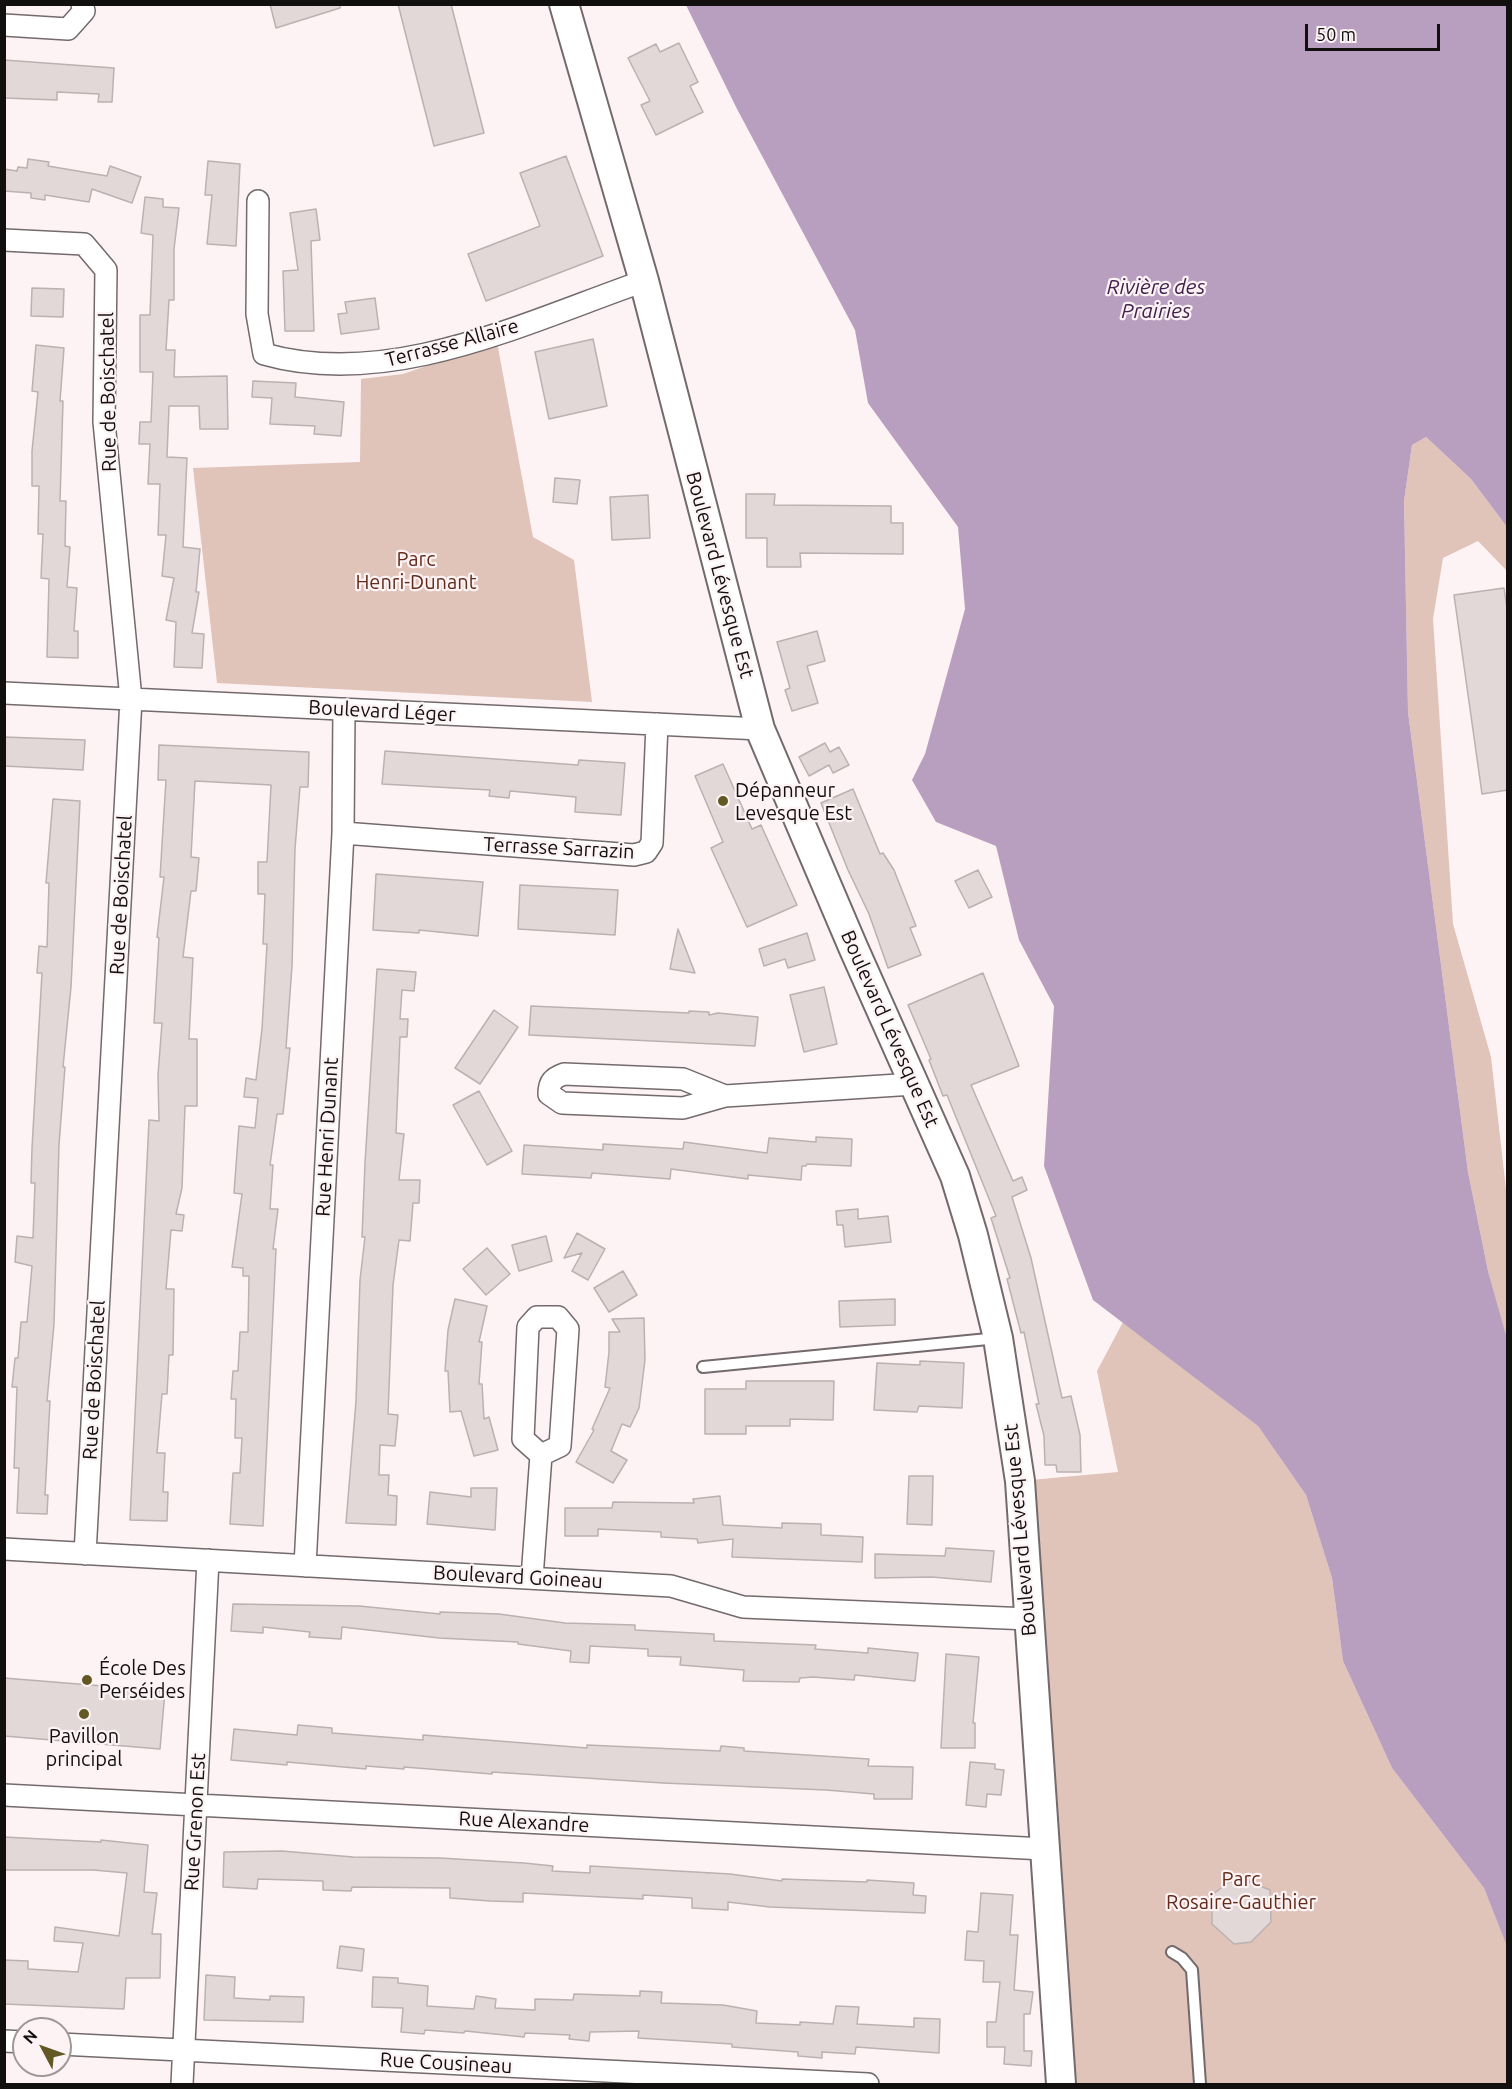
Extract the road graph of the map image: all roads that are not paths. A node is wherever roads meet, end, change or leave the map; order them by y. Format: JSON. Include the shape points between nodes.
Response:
{"nodes":[{"id":1,"x":82,"y":4,"type":"edge"},
{"id":2,"x":564,"y":4,"type":"edge"},
{"id":3,"x":4,"y":25,"type":"edge"},
{"id":4,"x":258,"y":201,"type":"dead end"},
{"id":5,"x":4,"y":240,"type":"edge"},
{"id":6,"x":644,"y":281,"type":"junction"},
{"id":7,"x":4,"y":693,"type":"edge"},
{"id":8,"x":131,"y":699,"type":"junction"},
{"id":9,"x":344,"y":709,"type":"junction"},
{"id":10,"x":657,"y":724,"type":"junction"},
{"id":11,"x":760,"y":729,"type":"junction"},
{"id":12,"x":343,"y":833,"type":"junction"},
{"id":13,"x":914,"y":1084,"type":"junction"},
{"id":14,"x":725,"y":1096,"type":"junction"},
{"id":15,"x":998,"y":1338,"type":"junction"},
{"id":16,"x":703,"y":1367,"type":"dead end"},
{"id":17,"x":541,"y":1455,"type":"junction"},
{"id":18,"x":4,"y":1549,"type":"edge"},
{"id":19,"x":85,"y":1554,"type":"junction"},
{"id":20,"x":208,"y":1560,"type":"junction"},
{"id":21,"x":305,"y":1566,"type":"junction"},
{"id":22,"x":532,"y":1578,"type":"junction"},
{"id":23,"x":1029,"y":1619,"type":"junction"},
{"id":24,"x":4,"y":1795,"type":"edge"},
{"id":25,"x":196,"y":1805,"type":"junction"},
{"id":26,"x":1044,"y":1849,"type":"junction"},
{"id":27,"x":1172,"y":1952,"type":"dead end"},
{"id":28,"x":72,"y":2045,"type":"edge"},
{"id":29,"x":184,"y":2050,"type":"junction"},
{"id":30,"x":182,"y":2085,"type":"edge"},
{"id":31,"x":868,"y":2085,"type":"edge"},
{"id":32,"x":1061,"y":2085,"type":"edge"},
{"id":33,"x":1200,"y":2085,"type":"edge"}],
"edges":[{"from":1,"to":3,"type":"street","via":[[84,11],[68,29]]},
{"from":2,"to":6,"type":"street","name":"Boulevard Lévesque Est"},
{"from":4,"to":6,"type":"street","name":"Terrasse Allaire","via":[[256,314],[264,354],[294,362],[392,362],[496,333]]},
{"from":5,"to":8,"type":"street","name":"Rue de Boischatel","via":[[84,244],[106,270],[104,422]]},
{"from":6,"to":11,"type":"street","name":"Boulevard Lévesque Est"},
{"from":7,"to":8,"type":"street","name":"Boulevard Léger"},
{"from":8,"to":9,"type":"street","name":"Boulevard Léger"},
{"from":8,"to":19,"type":"street","name":"Rue de Boischatel"},
{"from":9,"to":10,"type":"street","name":"Boulevard Léger"},
{"from":9,"to":12,"type":"street","name":"Rue Henri Dunant"},
{"from":10,"to":11,"type":"street","name":"Boulevard Léger"},
{"from":10,"to":12,"type":"street","name":"Terrasse Sarrazin","via":[[652,843],[646,852],[634,855]]},
{"from":11,"to":13,"type":"street","name":"Boulevard Lévesque Est"},
{"from":12,"to":21,"type":"street","name":"Rue Henri Dunant"},
{"from":13,"to":14,"type":"street"},
{"from":13,"to":15,"type":"street","name":"Boulevard Lévesque Est","via":[[955,1176]]},
{"from":14,"to":14,"type":"street","via":[[683,1079],[564,1074],[549,1085],[549,1094],[562,1103],[682,1108]]},
{"from":15,"to":16,"type":"lane"},
{"from":15,"to":23,"type":"street","name":"Boulevard Lévesque Est","via":[[1020,1481]]},
{"from":17,"to":17,"type":"street","via":[[560,1446],[568,1329],[558,1317],[537,1317],[528,1327],[523,1439]]},
{"from":17,"to":22,"type":"street"},
{"from":18,"to":19,"type":"street","name":"Boulevard Goineau"},
{"from":19,"to":20,"type":"street","name":"Boulevard Goineau"},
{"from":20,"to":21,"type":"street","name":"Boulevard Goineau"},
{"from":20,"to":25,"type":"street","name":"Rue Grenon Est"},
{"from":21,"to":22,"type":"street","name":"Boulevard Goineau"},
{"from":22,"to":23,"type":"street","name":"Boulevard Goineau","via":[[671,1586],[743,1607]]},
{"from":23,"to":26,"type":"street","name":"Boulevard Lévesque Est"},
{"from":24,"to":25,"type":"street","name":"Rue Alexandre"},
{"from":25,"to":26,"type":"street","name":"Rue Alexandre"},
{"from":25,"to":29,"type":"street","name":"Rue Grenon Est"},
{"from":26,"to":32,"type":"street","name":"Boulevard Lévesque Est"},
{"from":27,"to":33,"type":"lane","via":[[1192,1970]]},
{"from":28,"to":29,"type":"street","name":"Rue Cousineau"},
{"from":29,"to":30,"type":"street","name":"Rue Grenon Est"},
{"from":29,"to":31,"type":"street","name":"Rue Cousineau"}]}
